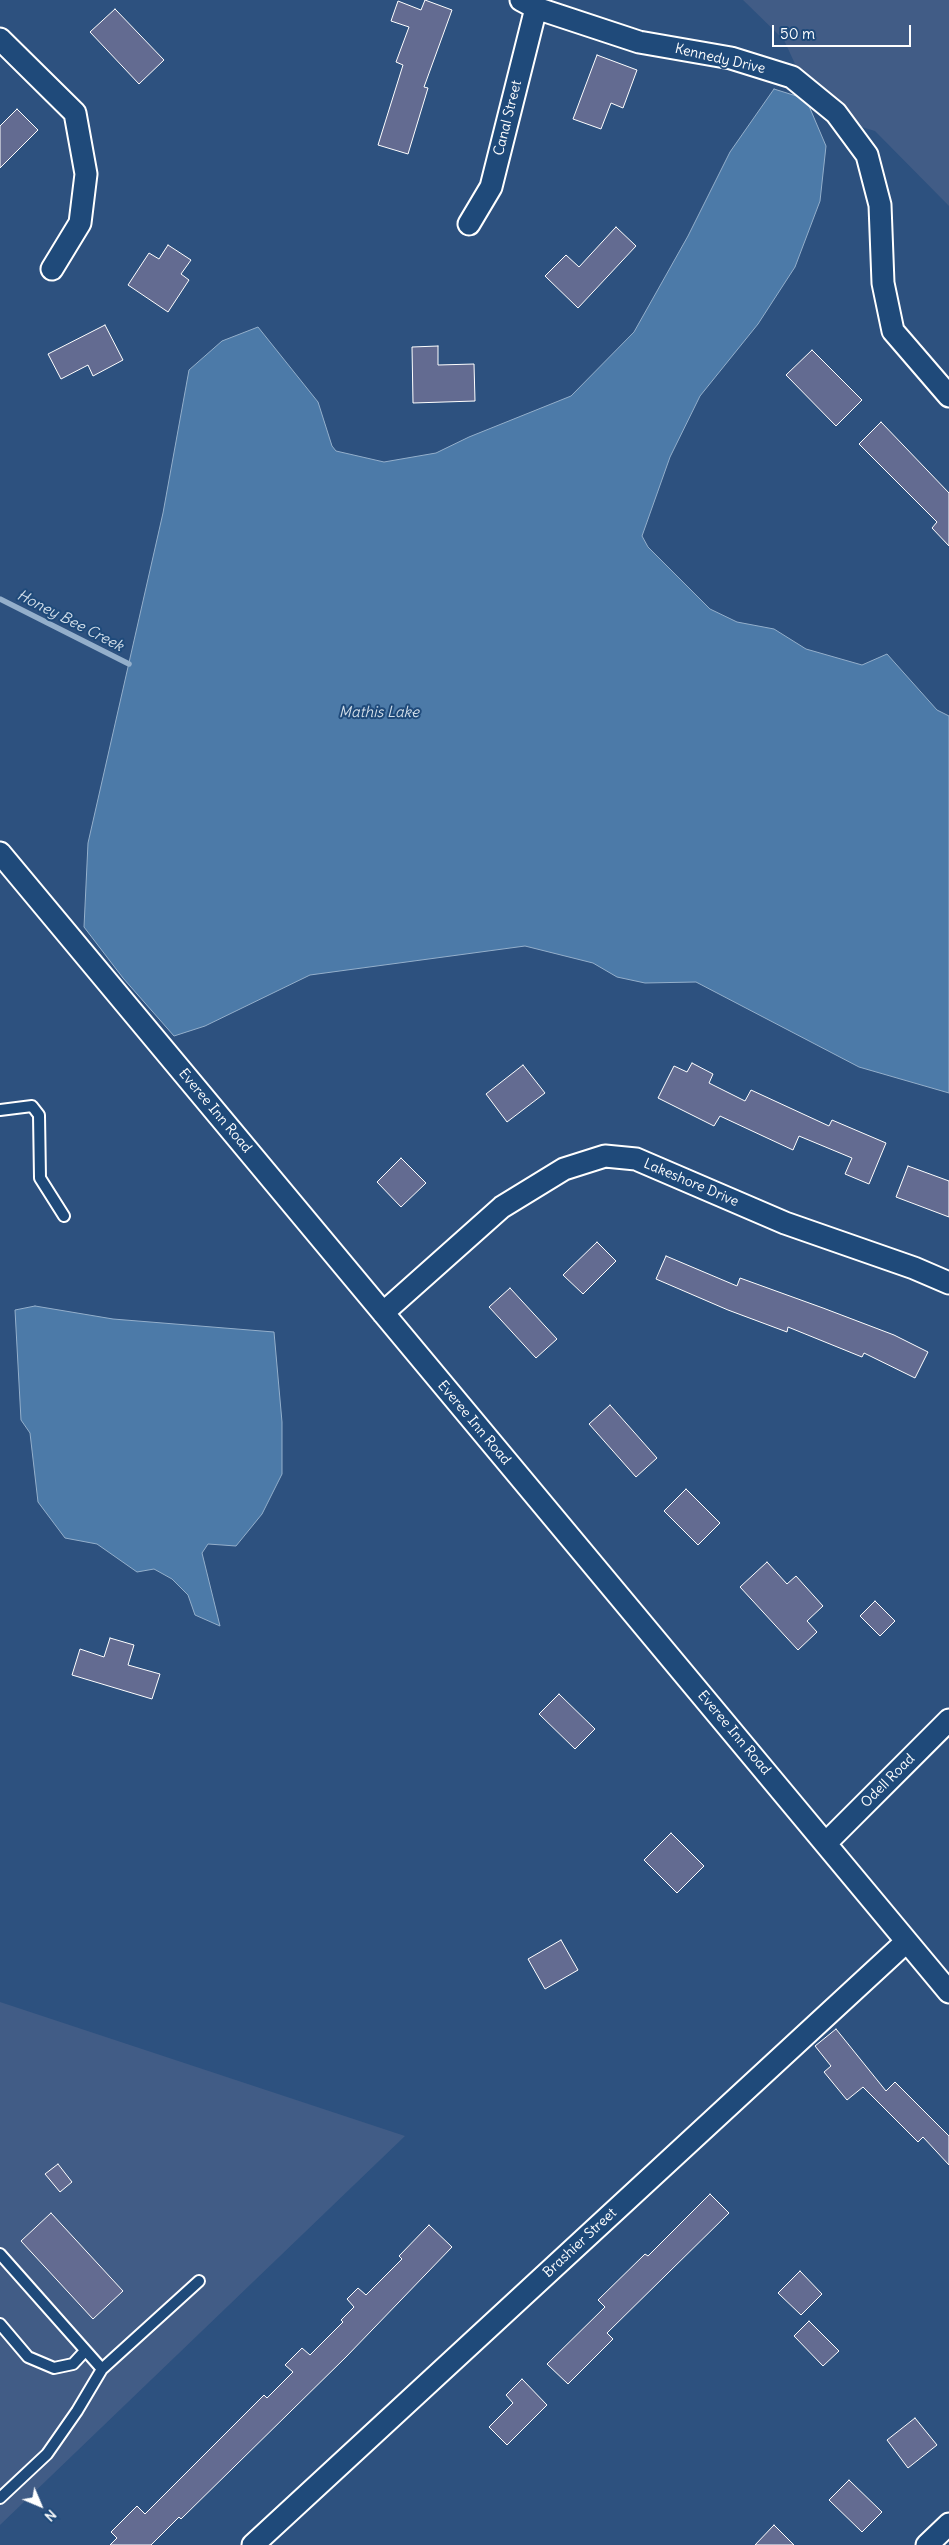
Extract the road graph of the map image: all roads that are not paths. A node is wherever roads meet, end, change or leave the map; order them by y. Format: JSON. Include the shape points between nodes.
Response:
{"nodes":[{"id":1,"x":528,"y":4,"type":"edge"},
{"id":2,"x":0,"y":39,"type":"edge"},
{"id":3,"x":470,"y":224,"type":"dead end"},
{"id":4,"x":52,"y":269,"type":"dead end"},
{"id":5,"x":949,"y":396,"type":"edge"},
{"id":6,"x":0,"y":853,"type":"edge"},
{"id":7,"x":0,"y":1110,"type":"edge"},
{"id":8,"x":64,"y":1216,"type":"dead end"},
{"id":9,"x":949,"y":1283,"type":"edge"},
{"id":10,"x":383,"y":1313,"type":"junction"},
{"id":11,"x":949,"y":1720,"type":"edge"},
{"id":12,"x":826,"y":1843,"type":"junction"},
{"id":13,"x":906,"y":1942,"type":"junction"},
{"id":14,"x":948,"y":1988,"type":"edge"},
{"id":15,"x":0,"y":2254,"type":"edge"},
{"id":16,"x":198,"y":2281,"type":"dead end"},
{"id":17,"x":0,"y":2324,"type":"edge"},
{"id":18,"x":85,"y":2351,"type":"junction"},
{"id":19,"x":102,"y":2369,"type":"junction"},
{"id":20,"x":0,"y":2498,"type":"edge"},
{"id":21,"x":949,"y":2524,"type":"edge"},
{"id":22,"x":253,"y":2545,"type":"edge"},
{"id":23,"x":927,"y":2545,"type":"edge"}],
"edges":[{"from":1,"to":3,"type":"street","name":"Canal Street","via":[[491,187]]},
{"from":1,"to":5,"type":"street","name":"Kennedy Drive","via":[[639,42],[731,58],[792,77],[836,113],[867,155],[880,205],[883,283],[893,331]]},
{"from":2,"to":4,"type":"street","via":[[75,113],[86,174],[80,223]]},
{"from":6,"to":10,"type":"street","name":"Everee Inn Road"},
{"from":7,"to":8,"type":"lane","via":[[32,1106],[39,1115],[40,1178]]},
{"from":9,"to":10,"type":"street","name":"Lakeshore Drive","via":[[785,1223],[636,1159],[605,1156],[564,1170],[502,1207]]},
{"from":10,"to":12,"type":"street","name":"Everee Inn Road"},
{"from":11,"to":12,"type":"street","name":"Odell Road"},
{"from":12,"to":13,"type":"street","name":"Everee Inn Road"},
{"from":13,"to":14,"type":"street","name":"Everee Inn Road"},
{"from":13,"to":22,"type":"street","name":"Brashier Street"},
{"from":15,"to":18,"type":"lane"},
{"from":16,"to":19,"type":"lane"},
{"from":17,"to":18,"type":"lane","via":[[28,2357],[54,2368],[73,2364]]},
{"from":18,"to":19,"type":"lane"},
{"from":19,"to":20,"type":"lane","via":[[47,2454]]},
{"from":21,"to":23,"type":"street"}]}
